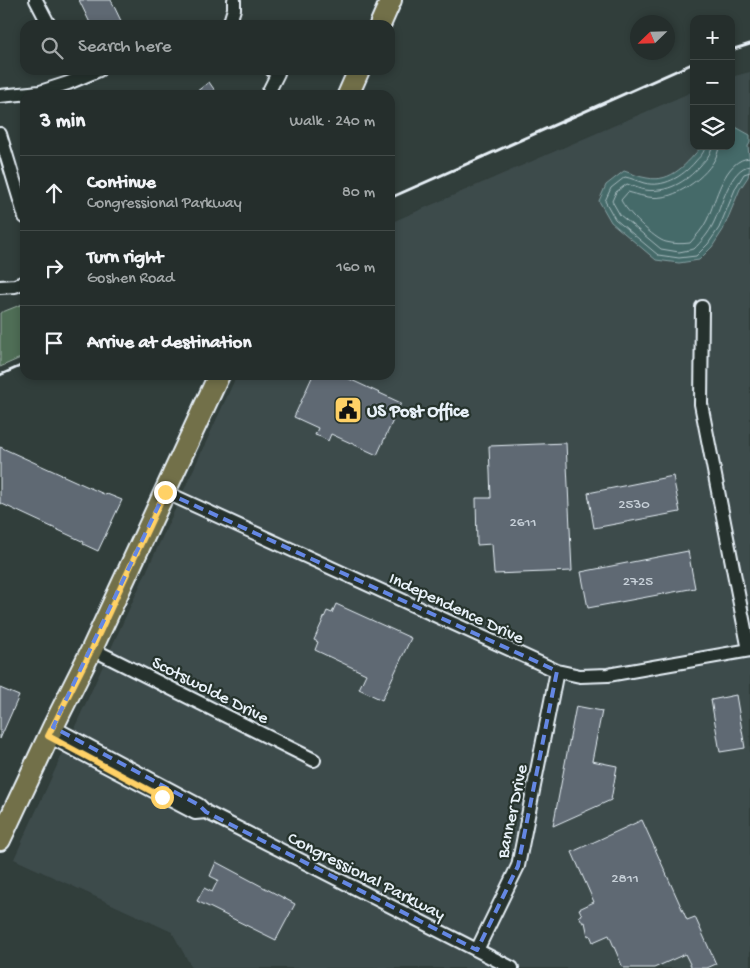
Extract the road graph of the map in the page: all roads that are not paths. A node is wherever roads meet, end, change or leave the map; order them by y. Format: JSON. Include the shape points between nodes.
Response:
{"nodes":[{"id":1,"x":36,"y":0,"type":"edge"},
{"id":2,"x":234,"y":0,"type":"edge"},
{"id":3,"x":392,"y":0,"type":"edge"},
{"id":4,"x":47,"y":20,"type":"edge"},
{"id":5,"x":231,"y":20,"type":"edge"},
{"id":6,"x":382,"y":20,"type":"edge"},
{"id":7,"x":77,"y":75,"type":"edge"},
{"id":8,"x":277,"y":75,"type":"edge"},
{"id":9,"x":357,"y":75,"type":"edge"},
{"id":10,"x":44,"y":90,"type":"edge"},
{"id":11,"x":270,"y":90,"type":"edge"},
{"id":12,"x":350,"y":90,"type":"edge"},
{"id":13,"x":20,"y":94,"type":"edge"},
{"id":14,"x":0,"y":96,"type":"edge"},
{"id":15,"x":0,"y":134,"type":"edge"},
{"id":16,"x":20,"y":200,"type":"edge"},
{"id":17,"x":20,"y":284,"type":"edge"},
{"id":18,"x":0,"y":287,"type":"edge"},
{"id":19,"x":702,"y":307,"type":"dead end"},
{"id":20,"x":217,"y":380,"type":"edge"},
{"id":21,"x":165,"y":492,"type":"junction"},
{"id":22,"x":92,"y":649,"type":"junction"},
{"id":23,"x":750,"y":650,"type":"edge"},
{"id":24,"x":557,"y":671,"type":"junction"},
{"id":25,"x":51,"y":732,"type":"junction"},
{"id":26,"x":314,"y":760,"type":"dead end"},
{"id":27,"x":0,"y":840,"type":"edge"},
{"id":28,"x":477,"y":950,"type":"junction"},
{"id":29,"x":512,"y":968,"type":"edge"}],
"edges":[{"from":1,"to":4,"type":"street"},
{"from":2,"to":5,"type":"street"},
{"from":3,"to":6,"type":"main road"},
{"from":7,"to":10,"type":"street"},
{"from":8,"to":11,"type":"street"},
{"from":9,"to":12,"type":"main road"},
{"from":13,"to":14,"type":"street"},
{"from":15,"to":16,"type":"street"},
{"from":17,"to":18,"type":"street"},
{"from":19,"to":23,"type":"street","via":[[701,404]]},
{"from":20,"to":21,"type":"main road"},
{"from":21,"to":22,"type":"main road"},
{"from":21,"to":24,"type":"street","name":"Independence Drive"},
{"from":22,"to":25,"type":"main road"},
{"from":22,"to":26,"type":"street","name":"Scotswolde Drive"},
{"from":23,"to":24,"type":"street","name":"Independence Drive","via":[[608,675],[580,676]]},
{"from":24,"to":28,"type":"street","name":"Banner Drive","via":[[518,866]]},
{"from":25,"to":27,"type":"main road"},
{"from":25,"to":28,"type":"street","name":"Congressional Parkway"},
{"from":28,"to":29,"type":"street","name":"Congressional Parkway"}]}
